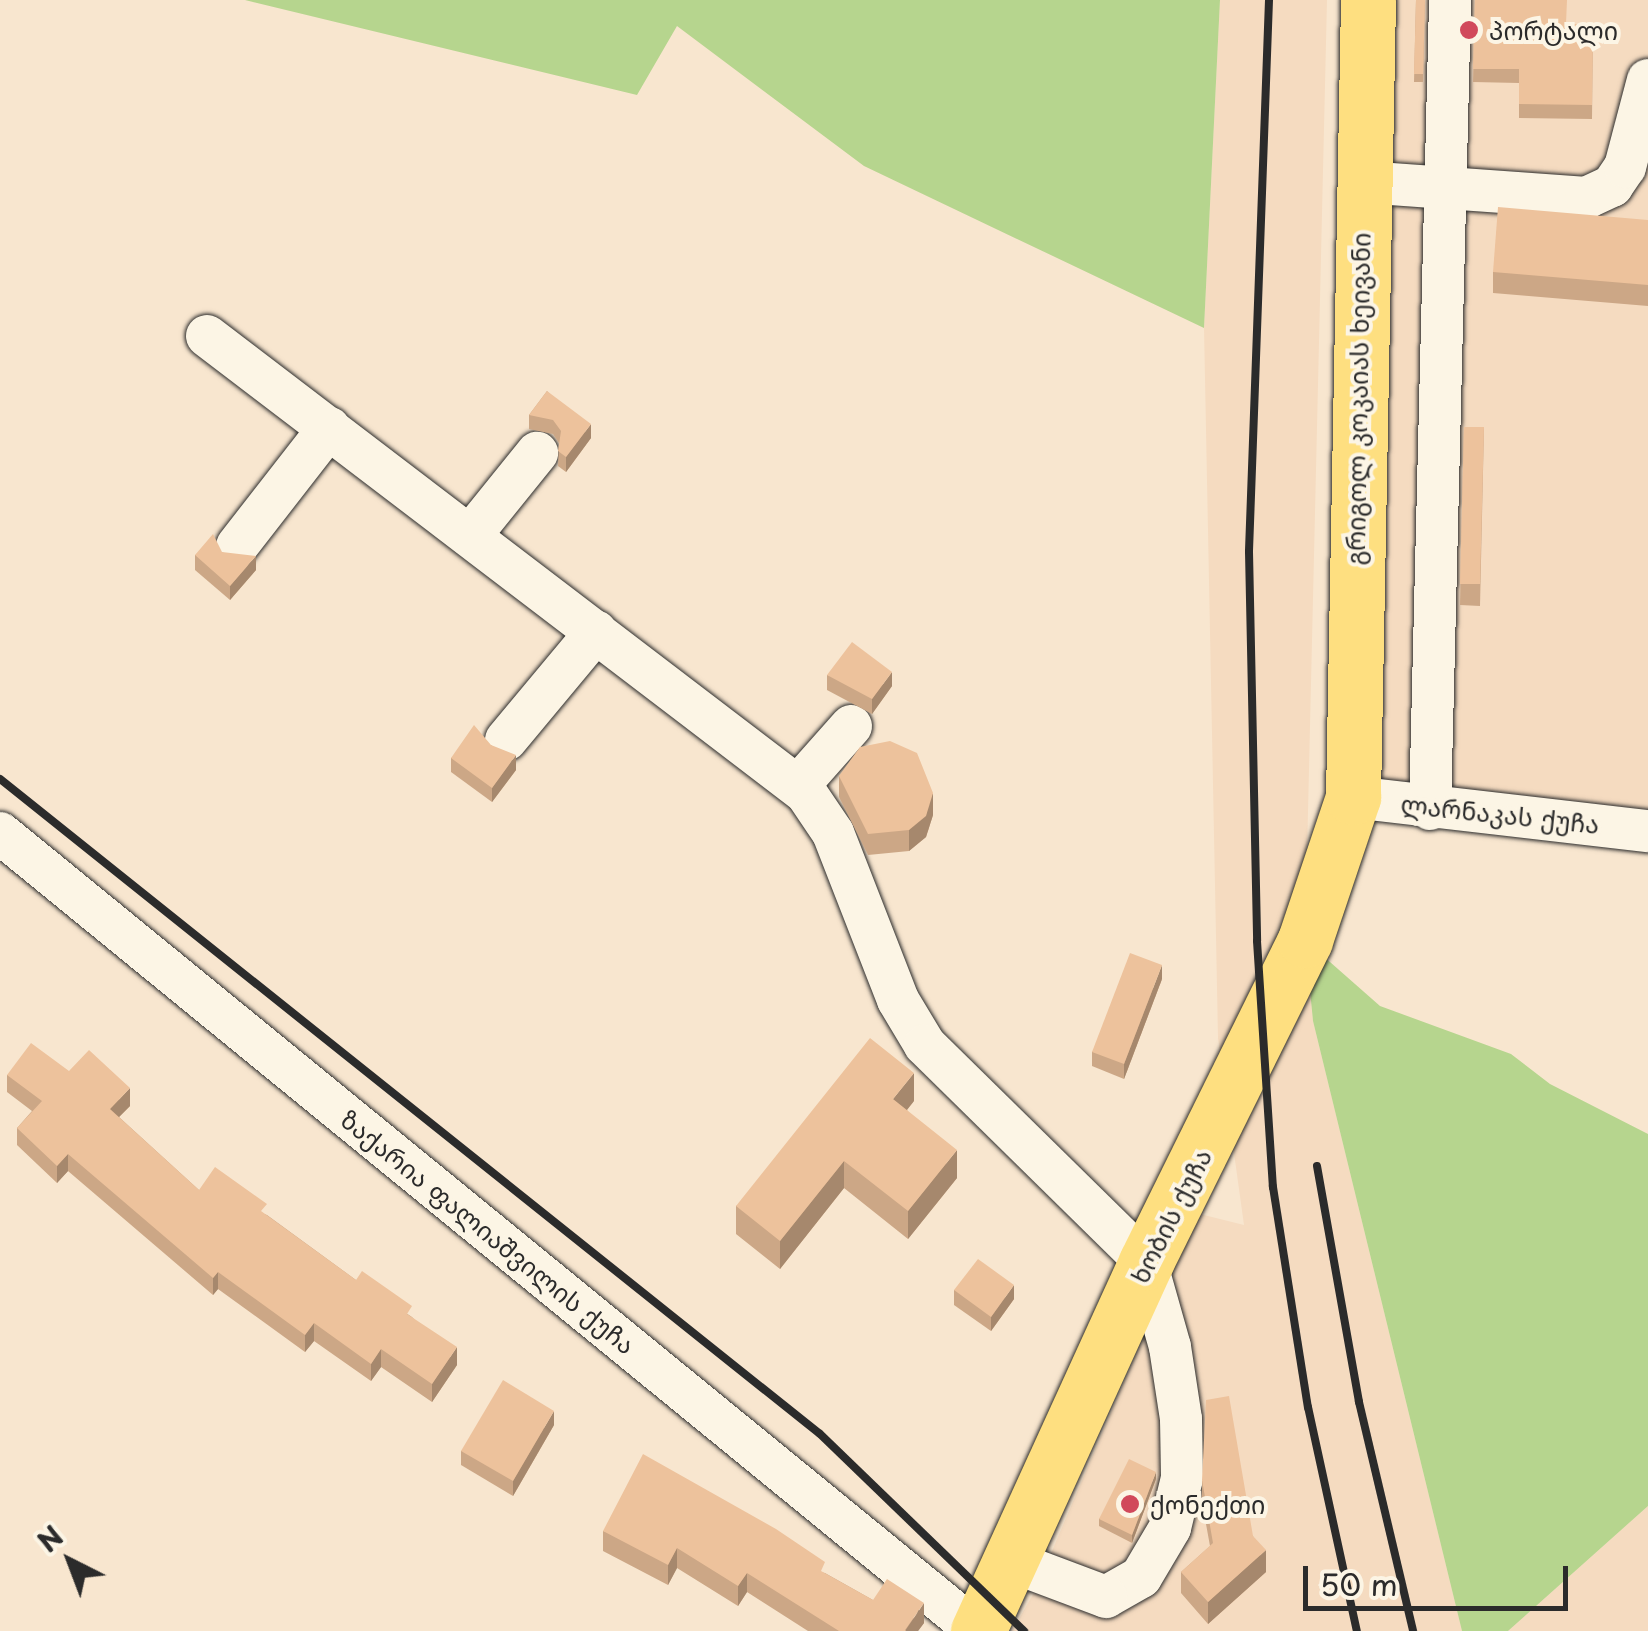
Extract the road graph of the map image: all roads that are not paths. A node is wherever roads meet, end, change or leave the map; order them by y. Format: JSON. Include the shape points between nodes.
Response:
{"nodes":[{"id":1,"x":1368,"y":0,"type":"edge"},
{"id":2,"x":1450,"y":0,"type":"edge"},
{"id":3,"x":1648,"y":80,"type":"edge"},
{"id":4,"x":1362,"y":182,"type":"junction"},
{"id":5,"x":1442,"y":189,"type":"junction"},
{"id":6,"x":207,"y":336,"type":"dead end"},
{"id":7,"x":329,"y":428,"type":"junction"},
{"id":8,"x":536,"y":454,"type":"dead end"},
{"id":9,"x":470,"y":536,"type":"junction"},
{"id":10,"x":237,"y":546,"type":"dead end"},
{"id":11,"x":596,"y":632,"type":"junction"},
{"id":12,"x":850,"y":726,"type":"dead end"},
{"id":13,"x":506,"y":740,"type":"dead end"},
{"id":14,"x":798,"y":786,"type":"junction"},
{"id":15,"x":1352,"y":797,"type":"junction"},
{"id":16,"x":1430,"y":809,"type":"junction"},
{"id":17,"x":1648,"y":831,"type":"edge"},
{"id":18,"x":0,"y":833,"type":"edge"},
{"id":19,"x":1146,"y":1262,"type":"junction"},
{"id":20,"x":1010,"y":1561,"type":"junction"},
{"id":21,"x":978,"y":1631,"type":"edge"}],
"edges":[{"from":1,"to":4,"type":"main road","name":"გრიგოლ კოკაიას ხეივანი"},
{"from":2,"to":5,"type":"street"},
{"from":3,"to":5,"type":"street","via":[[1625,167],[1612,186],[1586,198]]},
{"from":4,"to":5,"type":"street"},
{"from":4,"to":15,"type":"main road","name":"გრიგოლ კოკაიას ხეივანი"},
{"from":5,"to":16,"type":"street"},
{"from":6,"to":7,"type":"street"},
{"from":7,"to":9,"type":"street"},
{"from":7,"to":10,"type":"street"},
{"from":8,"to":9,"type":"street"},
{"from":9,"to":11,"type":"street"},
{"from":11,"to":13,"type":"street"},
{"from":11,"to":14,"type":"street"},
{"from":12,"to":14,"type":"street"},
{"from":14,"to":19,"type":"street","via":[[833,833],[898,1000],[925,1046]]},
{"from":15,"to":16,"type":"street","name":"ლარნაკას ქუჩა"},
{"from":15,"to":19,"type":"main road","name":"ხობის ქუჩა","via":[[1305,940]]},
{"from":16,"to":17,"type":"street","name":"ლარნაკას ქუჩა","via":[[1518,812]]},
{"from":18,"to":21,"type":"street","name":"ზაქარია ფალიაშვილის ქუჩა"},
{"from":19,"to":20,"type":"main road","name":"ხობის ქუჩა"},
{"from":19,"to":20,"type":"street","via":[[1181,1419],[1182,1478],[1170,1528],[1141,1578],[1106,1597]]},
{"from":20,"to":21,"type":"main road","name":"ხობის ქუჩა"}]}
